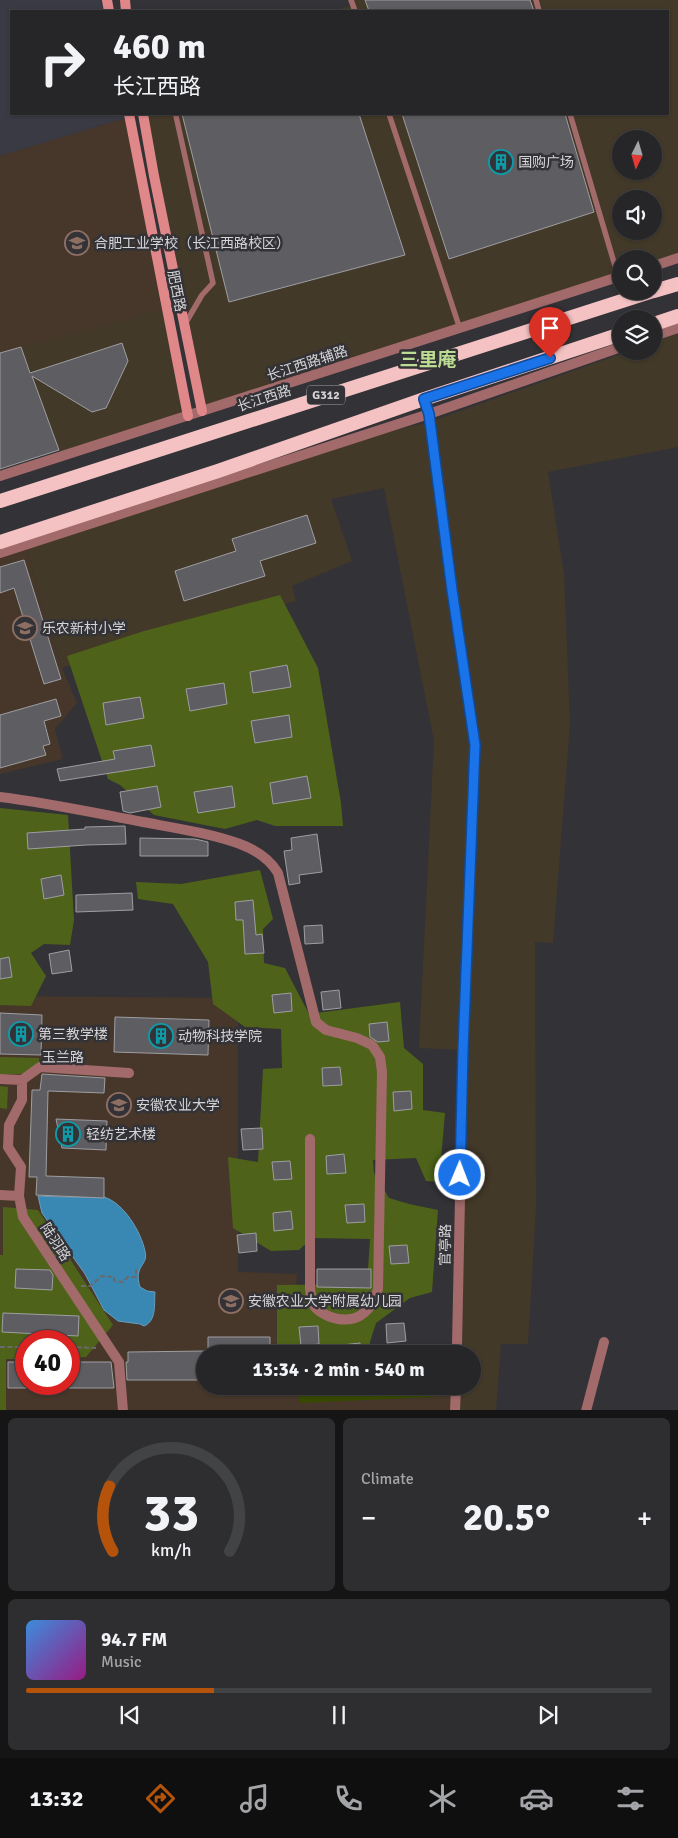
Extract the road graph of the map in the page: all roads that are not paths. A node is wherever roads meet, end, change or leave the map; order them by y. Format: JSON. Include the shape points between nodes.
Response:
{"nodes":[{"id":1,"x":129,"y":115,"type":"edge"},
{"id":2,"x":143,"y":115,"type":"edge"},
{"id":3,"x":389,"y":115,"type":"edge"},
{"id":4,"x":570,"y":115,"type":"edge"},
{"id":5,"x":176,"y":116,"type":"dead end"},
{"id":6,"x":612,"y":253,"type":"edge"},
{"id":7,"x":678,"y":258,"type":"edge"},
{"id":8,"x":662,"y":263,"type":"edge"},
{"id":9,"x":678,"y":284,"type":"edge"},
{"id":10,"x":612,"y":289,"type":"edge"},
{"id":11,"x":612,"y":289,"type":"edge"},
{"id":12,"x":662,"y":289,"type":"edge"},
{"id":13,"x":678,"y":316,"type":"edge"},
{"id":14,"x":662,"y":321,"type":"edge"},
{"id":15,"x":184,"y":326,"type":"junction"},
{"id":16,"x":460,"y":328,"type":"junction"},
{"id":17,"x":678,"y":328,"type":"edge"},
{"id":18,"x":662,"y":333,"type":"edge"},
{"id":19,"x":612,"y":337,"type":"edge"},
{"id":20,"x":612,"y":350,"type":"edge"},
{"id":21,"x":424,"y":399,"type":"junction"},
{"id":22,"x":202,"y":411,"type":"junction"},
{"id":23,"x":429,"y":414,"type":"junction"},
{"id":24,"x":188,"y":416,"type":"junction"},
{"id":25,"x":0,"y":476,"type":"edge"},
{"id":26,"x":0,"y":502,"type":"edge"},
{"id":27,"x":0,"y":542,"type":"edge"},
{"id":28,"x":0,"y":553,"type":"edge"},
{"id":29,"x":0,"y":797,"type":"edge"},
{"id":30,"x":129,"y":1073,"type":"dead end"},
{"id":31,"x":0,"y":1079,"type":"edge"},
{"id":32,"x":22,"y":1080,"type":"junction"},
{"id":33,"x":310,"y":1139,"type":"dead end"},
{"id":34,"x":0,"y":1195,"type":"edge"},
{"id":35,"x":19,"y":1196,"type":"junction"},
{"id":36,"x":604,"y":1342,"type":"dead end"},
{"id":37,"x":457,"y":1345,"type":"edge"},
{"id":38,"x":456,"y":1395,"type":"edge"},
{"id":39,"x":123,"y":1410,"type":"edge"},
{"id":40,"x":455,"y":1410,"type":"edge"},
{"id":41,"x":586,"y":1410,"type":"edge"}],
"edges":[{"from":1,"to":24,"type":"main road","name":"肥西路"},
{"from":2,"to":15,"type":"main road","name":"肥西路"},
{"from":3,"to":16,"type":"lane"},
{"from":4,"to":6,"type":"lane"},
{"from":5,"to":15,"type":"lane","via":[[213,283],[202,294]]},
{"from":7,"to":8,"type":"street"},
{"from":9,"to":12,"type":"highway","name":"长江西路","number":"G312"},
{"from":10,"to":16,"type":"street","name":"长江西路辅路"},
{"from":11,"to":26,"type":"highway","name":"长江西路","number":"G312"},
{"from":13,"to":14,"type":"highway"},
{"from":15,"to":22,"type":"main road","name":"肥西路"},
{"from":16,"to":22,"type":"street","name":"长江西路辅路"},
{"from":17,"to":18,"type":"street"},
{"from":19,"to":21,"type":"highway"},
{"from":20,"to":23,"type":"street"},
{"from":21,"to":23,"type":"street","name":"官亭路"},
{"from":21,"to":27,"type":"highway"},
{"from":22,"to":24,"type":"street","name":"长江西路辅路"},
{"from":23,"to":28,"type":"street"},
{"from":23,"to":37,"type":"street","name":"官亭路","via":[[475,745],[463,1050]]},
{"from":24,"to":25,"type":"street","name":"长江西路辅路"},
{"from":29,"to":33,"type":"street","via":[[190,831],[239,844],[272,862],[278,873],[316,1022],[326,1030],[357,1038],[372,1046],[380,1057],[378,1289],[374,1303],[352,1319],[338,1319],[320,1312],[312,1303]]},
{"from":30,"to":32,"type":"street","name":"玉兰路","via":[[40,1068]]},
{"from":31,"to":32,"type":"street"},
{"from":32,"to":35,"type":"street","name":"陆羽路","via":[[22,1100],[9,1125],[8,1147],[20,1167]]},
{"from":34,"to":35,"type":"street"},
{"from":35,"to":39,"type":"street","name":"陆羽路","via":[[23,1217],[119,1362]]},
{"from":36,"to":41,"type":"street"},
{"from":38,"to":40,"type":"street"}]}
